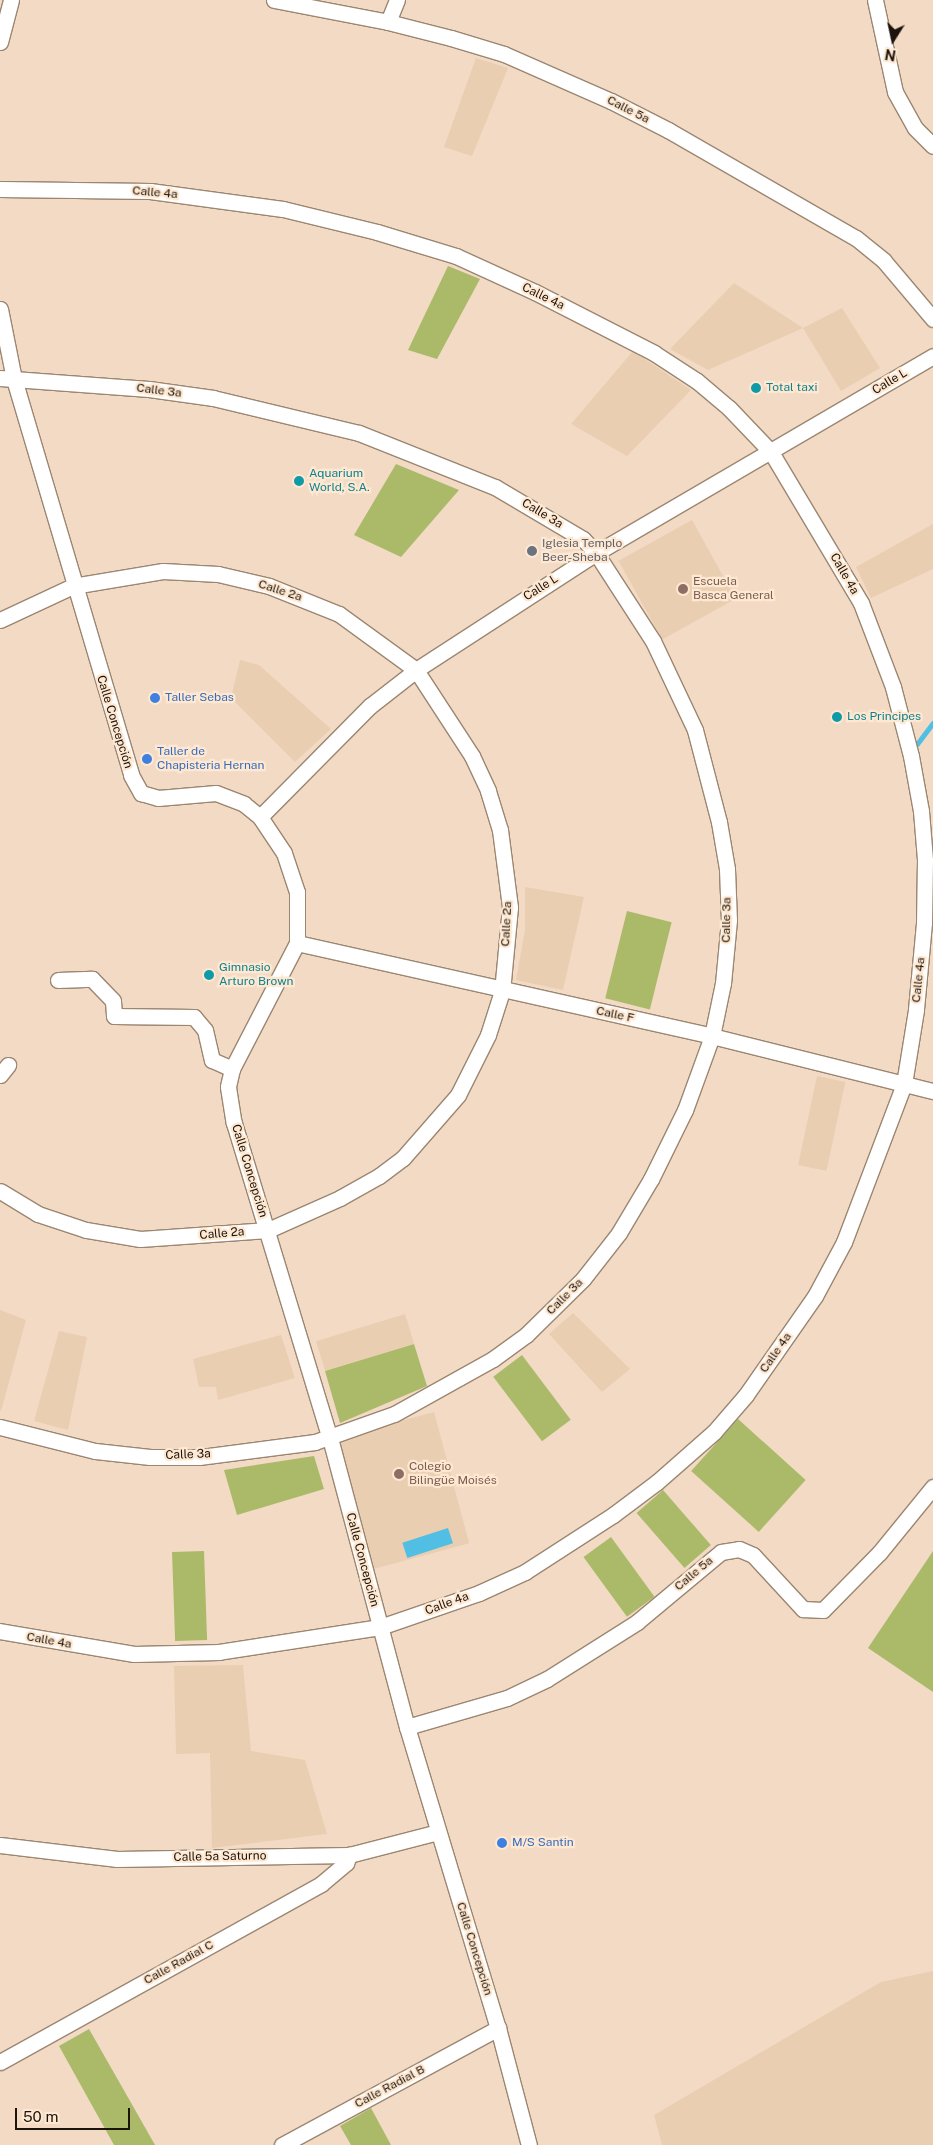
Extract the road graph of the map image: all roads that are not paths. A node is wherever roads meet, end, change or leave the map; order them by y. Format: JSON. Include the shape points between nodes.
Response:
{"nodes":[{"id":1,"x":11,"y":0,"type":"edge"},
{"id":2,"x":274,"y":0,"type":"edge"},
{"id":3,"x":398,"y":0,"type":"edge"},
{"id":4,"x":875,"y":0,"type":"edge"},
{"id":5,"x":388,"y":22,"type":"junction"},
{"id":6,"x":0,"y":42,"type":"edge"},
{"id":7,"x":933,"y":146,"type":"edge"},
{"id":8,"x":0,"y":189,"type":"edge"},
{"id":9,"x":0,"y":308,"type":"edge"},
{"id":10,"x":933,"y":319,"type":"edge"},
{"id":11,"x":933,"y":356,"type":"edge"},
{"id":12,"x":7,"y":378,"type":"edge"},
{"id":13,"x":0,"y":386,"type":"edge"},
{"id":14,"x":771,"y":452,"type":"junction"},
{"id":15,"x":596,"y":553,"type":"junction"},
{"id":16,"x":73,"y":586,"type":"junction"},
{"id":17,"x":0,"y":620,"type":"edge"},
{"id":18,"x":416,"y":670,"type":"junction"},
{"id":19,"x":260,"y":817,"type":"junction"},
{"id":20,"x":297,"y":943,"type":"junction"},
{"id":21,"x":58,"y":980,"type":"dead end"},
{"id":22,"x":502,"y":990,"type":"junction"},
{"id":23,"x":712,"y":1036,"type":"junction"},
{"id":24,"x":232,"y":1069,"type":"junction"},
{"id":25,"x":904,"y":1084,"type":"junction"},
{"id":26,"x":933,"y":1091,"type":"edge"},
{"id":27,"x":0,"y":1191,"type":"edge"},
{"id":28,"x":268,"y":1230,"type":"junction"},
{"id":29,"x":0,"y":1427,"type":"edge"},
{"id":30,"x":330,"y":1438,"type":"junction"},
{"id":31,"x":933,"y":1487,"type":"edge"},
{"id":32,"x":380,"y":1627,"type":"junction"},
{"id":33,"x":0,"y":1631,"type":"edge"},
{"id":34,"x":407,"y":1727,"type":"junction"},
{"id":35,"x":438,"y":1832,"type":"junction"},
{"id":36,"x":0,"y":1845,"type":"edge"},
{"id":37,"x":350,"y":1854,"type":"junction"},
{"id":38,"x":498,"y":2028,"type":"junction"},
{"id":39,"x":0,"y":2062,"type":"edge"},
{"id":40,"x":282,"y":2145,"type":"edge"},
{"id":41,"x":529,"y":2145,"type":"edge"}],
"edges":[{"from":1,"to":6,"type":"street"},
{"from":2,"to":5,"type":"street","name":"Calle 5a"},
{"from":3,"to":5,"type":"street"},
{"from":4,"to":7,"type":"street","via":[[895,92],[915,128]]},
{"from":5,"to":10,"type":"street","name":"Calle 5a","via":[[504,54],[556,75],[668,130],[856,238],[884,261]]},
{"from":8,"to":14,"type":"street","name":"Calle 4a","via":[[150,191],[236,202],[292,211],[456,256],[587,318],[698,381]]},
{"from":9,"to":12,"type":"street","name":"Calle Concepción"},
{"from":11,"to":14,"type":"street","name":"Calle L"},
{"from":12,"to":13,"type":"street"},
{"from":12,"to":15,"type":"street","name":"Calle 3a","via":[[212,398],[359,432],[495,487],[583,539]]},
{"from":12,"to":16,"type":"street","name":"Calle Concepción"},
{"from":14,"to":15,"type":"street","name":"Calle L"},
{"from":14,"to":25,"type":"street","name":"Calle 4a","via":[[861,603],[893,688],[911,756],[921,811],[925,860],[924,923],[916,1010]]},
{"from":15,"to":18,"type":"street","name":"Calle L"},
{"from":15,"to":23,"type":"street","name":"Calle 3a","via":[[653,641],[676,684],[695,730],[711,785],[727,869],[730,920],[723,983]]},
{"from":16,"to":17,"type":"street","name":"Calle 2a"},
{"from":16,"to":18,"type":"street","name":"Calle 2a","via":[[163,570],[218,574],[261,584],[339,614]]},
{"from":16,"to":19,"type":"street","name":"Calle Concepción","via":[[131,776],[141,793],[158,798],[216,793],[244,804]]},
{"from":18,"to":19,"type":"street","name":"Calle L","via":[[370,706]]},
{"from":18,"to":22,"type":"street","name":"Calle 2a","via":[[472,756],[488,791],[500,830],[510,907]]},
{"from":19,"to":20,"type":"street","name":"Calle Concepción","via":[[284,853],[296,892]]},
{"from":20,"to":22,"type":"street","name":"Calle F"},
{"from":20,"to":24,"type":"street","name":"Calle Concepción"},
{"from":21,"to":24,"type":"street","via":[[92,979],[113,1001],[114,1016],[194,1017],[205,1030],[212,1060]]},
{"from":22,"to":23,"type":"street","name":"Calle F"},
{"from":22,"to":28,"type":"street","name":"Calle 2a","via":[[488,1035],[458,1095],[423,1137],[379,1176],[307,1214]]},
{"from":23,"to":25,"type":"street","name":"Calle F"},
{"from":23,"to":30,"type":"street","name":"Calle 3a","via":[[685,1110],[651,1179],[619,1233],[583,1279],[526,1335],[458,1381],[394,1414]]},
{"from":24,"to":28,"type":"street","name":"Calle Concepción","via":[[228,1087],[234,1123]]},
{"from":25,"to":26,"type":"street","name":"Calle F"},
{"from":25,"to":32,"type":"street","name":"Calle 4a","via":[[844,1242],[782,1345],[714,1432],[613,1515],[525,1572],[479,1593]]},
{"from":27,"to":28,"type":"street","name":"Calle 2a","via":[[46,1217],[86,1230],[140,1239]]},
{"from":28,"to":30,"type":"street","name":"Calle Concepción"},
{"from":29,"to":30,"type":"street","name":"Calle 3a","via":[[86,1450],[150,1457],[200,1457]]},
{"from":30,"to":32,"type":"street","name":"Calle Concepción"},
{"from":31,"to":34,"type":"street","name":"Calle 5a","via":[[880,1552],[823,1610],[803,1609],[753,1555],[739,1549],[721,1552],[637,1622],[547,1679],[507,1698]]},
{"from":32,"to":33,"type":"street","name":"Calle 4a","via":[[220,1652],[134,1654]]},
{"from":32,"to":34,"type":"street","name":"Calle Concepción"},
{"from":34,"to":35,"type":"street","name":"Calle Concepción"},
{"from":35,"to":37,"type":"street","name":"Calle 5a Saturno"},
{"from":35,"to":38,"type":"street","name":"Calle Concepción"},
{"from":36,"to":37,"type":"street","name":"Calle 5a Saturno","via":[[117,1859]]},
{"from":37,"to":39,"type":"street","name":"Calle Radial C","via":[[346,1863],[321,1884]]},
{"from":38,"to":40,"type":"street","name":"Calle Radial B"},
{"from":38,"to":41,"type":"street","name":"Calle Concepción"}]}
